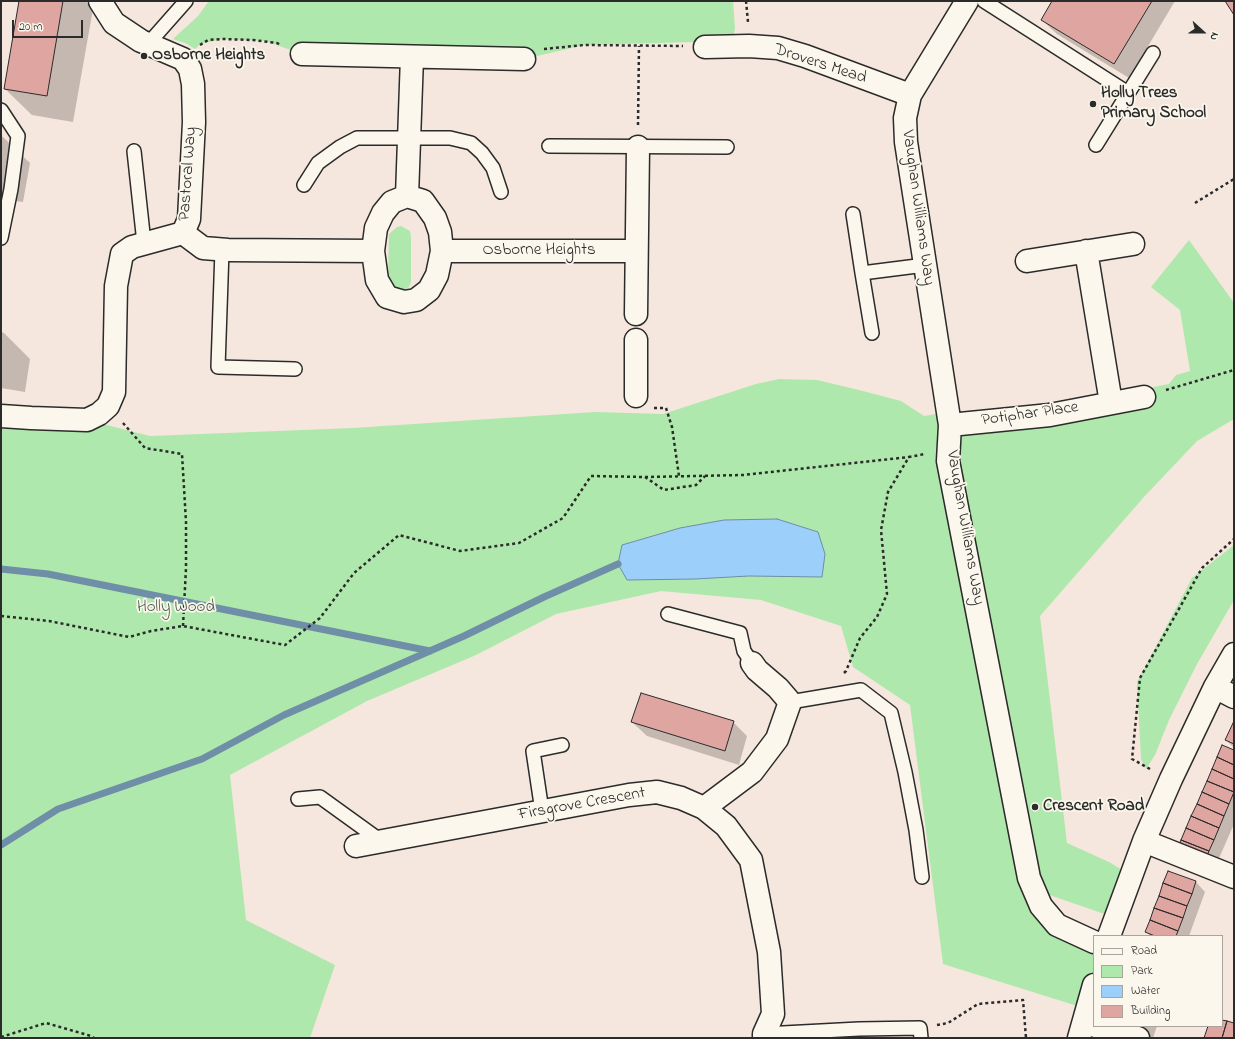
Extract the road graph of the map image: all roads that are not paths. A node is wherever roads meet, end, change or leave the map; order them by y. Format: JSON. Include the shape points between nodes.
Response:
{"nodes":[{"id":1,"x":100,"y":1,"type":"edge"},
{"id":2,"x":186,"y":1,"type":"edge"},
{"id":3,"x":967,"y":1,"type":"edge"},
{"id":4,"x":984,"y":1,"type":"edge"},
{"id":5,"x":148,"y":44,"type":"junction"},
{"id":6,"x":705,"y":47,"type":"road end"},
{"id":7,"x":1153,"y":53,"type":"dead end"},
{"id":8,"x":302,"y":54,"type":"road end"},
{"id":9,"x":412,"y":57,"type":"junction"},
{"id":10,"x":524,"y":59,"type":"road end"},
{"id":11,"x":1128,"y":94,"type":"junction"},
{"id":12,"x":910,"y":95,"type":"junction"},
{"id":13,"x":1,"y":110,"type":"edge"},
{"id":14,"x":410,"y":138,"type":"junction"},
{"id":15,"x":548,"y":146,"type":"dead end"},
{"id":16,"x":1096,"y":146,"type":"dead end"},
{"id":17,"x":638,"y":147,"type":"junction"},
{"id":18,"x":727,"y":147,"type":"dead end"},
{"id":19,"x":134,"y":151,"type":"dead end"},
{"id":20,"x":304,"y":186,"type":"dead end"},
{"id":21,"x":501,"y":192,"type":"dead end"},
{"id":22,"x":407,"y":196,"type":"junction"},
{"id":23,"x":853,"y":214,"type":"dead end"},
{"id":24,"x":183,"y":233,"type":"junction"},
{"id":25,"x":1,"y":238,"type":"edge"},
{"id":26,"x":144,"y":243,"type":"junction"},
{"id":27,"x":1133,"y":244,"type":"dead end"},
{"id":28,"x":222,"y":250,"type":"junction"},
{"id":29,"x":373,"y":251,"type":"junction"},
{"id":30,"x":442,"y":251,"type":"junction"},
{"id":31,"x":636,"y":251,"type":"junction"},
{"id":32,"x":1086,"y":251,"type":"junction"},
{"id":33,"x":1028,"y":261,"type":"dead end"},
{"id":34,"x":925,"y":265,"type":"junction"},
{"id":35,"x":862,"y":273,"type":"junction"},
{"id":36,"x":636,"y":314,"type":"dead end"},
{"id":37,"x":872,"y":334,"type":"dead end"},
{"id":38,"x":636,"y":340,"type":"dead end"},
{"id":39,"x":295,"y":369,"type":"dead end"},
{"id":40,"x":636,"y":396,"type":"road end"},
{"id":41,"x":1144,"y":397,"type":"road end"},
{"id":42,"x":1111,"y":403,"type":"junction"},
{"id":43,"x":1,"y":416,"type":"edge"},
{"id":44,"x":950,"y":425,"type":"junction"},
{"id":45,"x":668,"y":614,"type":"dead end"},
{"id":46,"x":1234,"y":654,"type":"edge"},
{"id":47,"x":752,"y":663,"type":"joint"},
{"id":48,"x":1215,"y":687,"type":"junction"},
{"id":49,"x":1234,"y":697,"type":"edge"},
{"id":50,"x":790,"y":702,"type":"junction"},
{"id":51,"x":562,"y":745,"type":"dead end"},
{"id":52,"x":298,"y":798,"type":"dead end"},
{"id":53,"x":704,"y":808,"type":"junction"},
{"id":54,"x":542,"y":811,"type":"junction"},
{"id":55,"x":381,"y":841,"type":"junction"},
{"id":56,"x":1144,"y":841,"type":"junction"},
{"id":57,"x":356,"y":846,"type":"dead end"},
{"id":58,"x":922,"y":877,"type":"dead end"},
{"id":59,"x":1234,"y":877,"type":"edge"},
{"id":60,"x":1109,"y":935,"type":"edge"},
{"id":61,"x":1093,"y":942,"type":"edge"},
{"id":62,"x":1093,"y":992,"type":"edge"},
{"id":63,"x":1088,"y":1028,"type":"edge"},
{"id":64,"x":921,"y":1033,"type":"edge"},
{"id":65,"x":764,"y":1036,"type":"edge"},
{"id":66,"x":1138,"y":1038,"type":"edge"}],
"edges":[{"from":1,"to":5,"type":"street","via":[[114,23]]},
{"from":2,"to":5,"type":"lane"},
{"from":3,"to":12,"type":"street","name":"Vaughan Williams Way"},
{"from":4,"to":11,"type":"lane"},
{"from":5,"to":24,"type":"street","name":"Pastoral Way","via":[[183,58],[190,69],[193,84],[189,219]]},
{"from":6,"to":12,"type":"street","name":"Drovers Mead","via":[[778,48]]},
{"from":7,"to":11,"type":"lane"},
{"from":8,"to":9,"type":"street"},
{"from":9,"to":10,"type":"street"},
{"from":9,"to":14,"type":"street"},
{"from":11,"to":16,"type":"lane"},
{"from":12,"to":34,"type":"street","name":"Vaughan Williams Way","via":[[905,118],[906,142]]},
{"from":13,"to":25,"type":"lane","via":[[18,136]]},
{"from":14,"to":20,"type":"lane","via":[[357,138],[318,163]]},
{"from":14,"to":21,"type":"lane","via":[[450,138],[471,143],[493,168]]},
{"from":14,"to":22,"type":"street"},
{"from":15,"to":17,"type":"lane"},
{"from":17,"to":18,"type":"lane"},
{"from":17,"to":31,"type":"street"},
{"from":19,"to":26,"type":"lane"},
{"from":22,"to":29,"type":"street","via":[[392,202],[382,213],[376,228]]},
{"from":22,"to":30,"type":"street","via":[[424,202],[435,218]]},
{"from":23,"to":35,"type":"lane"},
{"from":24,"to":26,"type":"street","name":"Pastoral Way"},
{"from":24,"to":28,"type":"street","via":[[203,248]]},
{"from":26,"to":43,"type":"street","name":"Pastoral Way","via":[[122,254],[116,286],[114,392],[108,406],[87,420]]},
{"from":27,"to":32,"type":"street"},
{"from":28,"to":29,"type":"street"},
{"from":28,"to":39,"type":"lane","via":[[218,367]]},
{"from":29,"to":30,"type":"street","via":[[377,280],[387,297],[404,302],[416,300],[429,290],[437,276]]},
{"from":30,"to":31,"type":"street","name":"Osborne Heights"},
{"from":31,"to":36,"type":"street"},
{"from":32,"to":33,"type":"street"},
{"from":32,"to":42,"type":"street"},
{"from":34,"to":35,"type":"lane"},
{"from":34,"to":44,"type":"street","name":"Vaughan Williams Way"},
{"from":35,"to":37,"type":"lane"},
{"from":38,"to":40,"type":"street"},
{"from":41,"to":42,"type":"street","name":"Potiphar Place"},
{"from":42,"to":44,"type":"street","name":"Potiphar Place","via":[[1050,415]]},
{"from":44,"to":61,"type":"street","name":"Vaughan Williams Way","via":[[948,461],[1029,878],[1040,906],[1057,925]]},
{"from":45,"to":47,"type":"lane","via":[[740,633],[744,651]]},
{"from":46,"to":48,"type":"street"},
{"from":47,"to":50,"type":"street"},
{"from":48,"to":49,"type":"street"},
{"from":48,"to":56,"type":"street"},
{"from":50,"to":53,"type":"street","via":[[777,739],[752,772]]},
{"from":50,"to":58,"type":"lane","via":[[861,690],[891,713],[916,830]]},
{"from":51,"to":54,"type":"lane","via":[[533,751]]},
{"from":52,"to":55,"type":"lane","via":[[320,797]]},
{"from":53,"to":54,"type":"street","name":"Firsgrove Crescent","via":[[681,798],[657,792]]},
{"from":53,"to":65,"type":"street","name":"Firsgrove Crescent","via":[[726,826],[751,860],[769,959],[773,1014]]},
{"from":54,"to":55,"type":"street","name":"Firsgrove Crescent"},
{"from":55,"to":57,"type":"street","name":"Firsgrove Crescent"},
{"from":56,"to":59,"type":"street"},
{"from":56,"to":60,"type":"street"},
{"from":62,"to":63,"type":"street"},
{"from":63,"to":66,"type":"street"},
{"from":64,"to":65,"type":"lane","via":[[859,1029]]}]}
